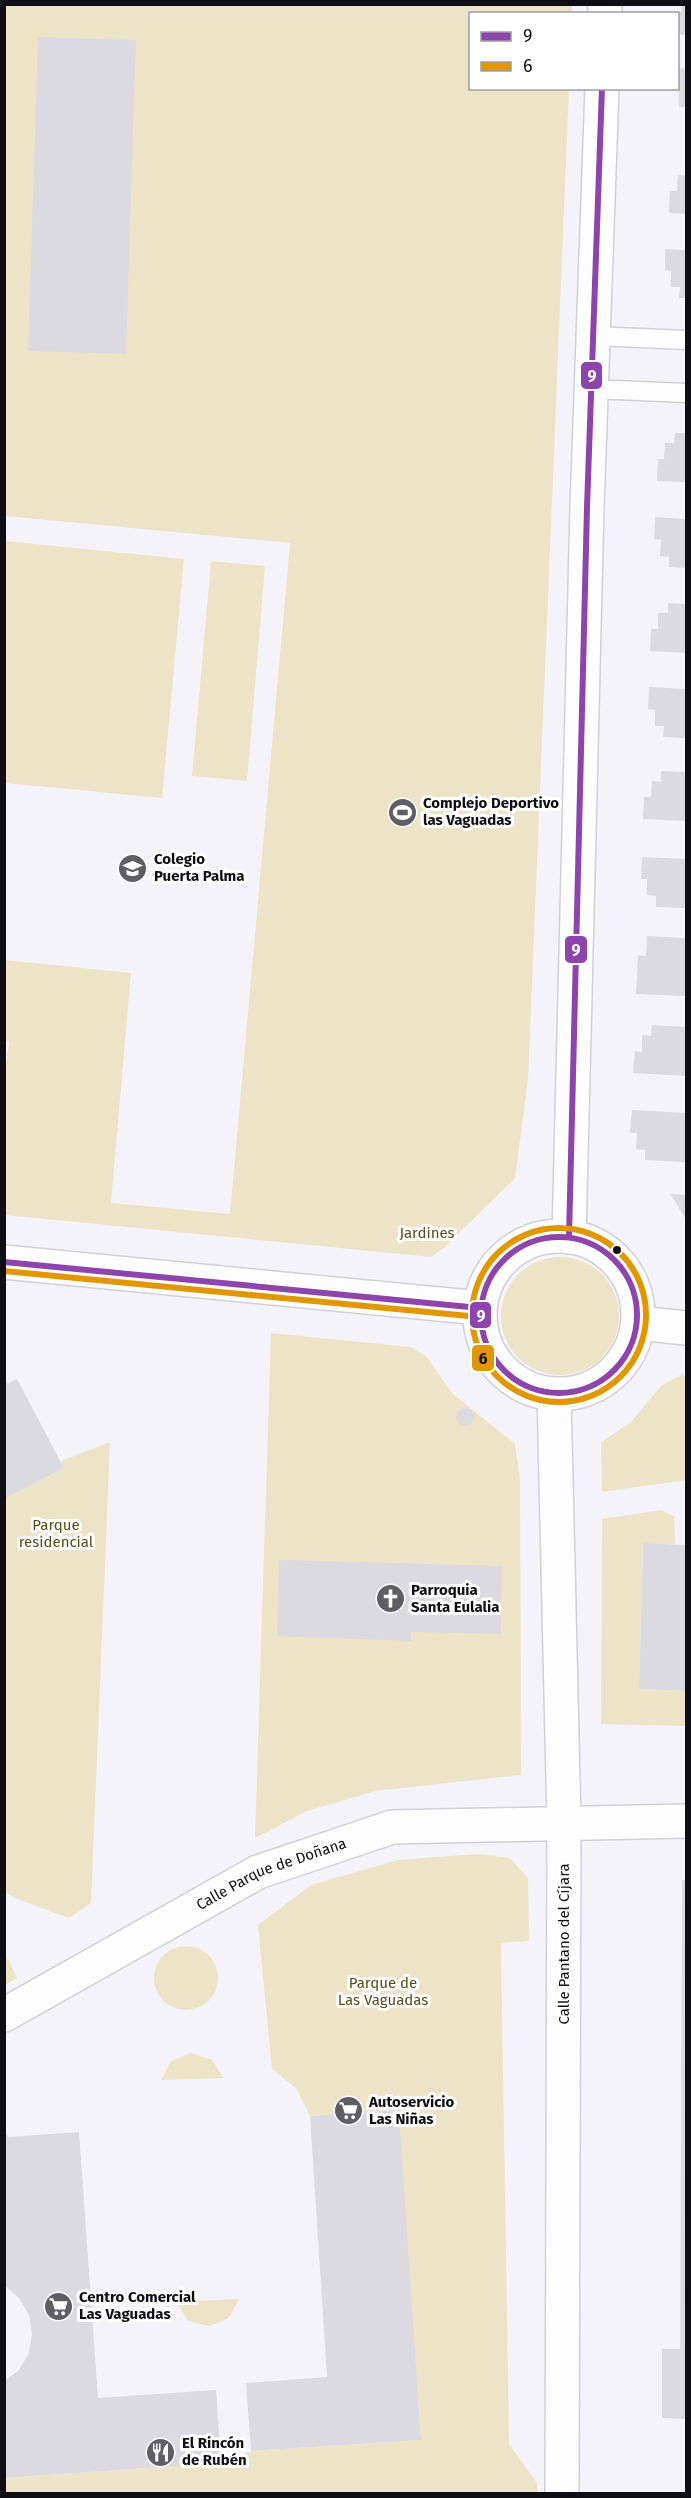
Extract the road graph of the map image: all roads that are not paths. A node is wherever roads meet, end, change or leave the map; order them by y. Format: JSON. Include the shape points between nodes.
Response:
{"nodes":[{"id":1,"x":602,"y":90,"type":"edge"},
{"id":2,"x":594,"y":336,"type":"junction"},
{"id":3,"x":687,"y":340,"type":"edge"},
{"id":4,"x":592,"y":389,"type":"junction"},
{"id":5,"x":687,"y":393,"type":"edge"},
{"id":6,"x":569,"y":1237,"type":"junction"},
{"id":7,"x":4,"y":1262,"type":"edge"},
{"id":8,"x":480,"y":1308,"type":"junction"},
{"id":9,"x":638,"y":1323,"type":"junction"},
{"id":10,"x":687,"y":1328,"type":"edge"},
{"id":11,"x":555,"y":1394,"type":"junction"},
{"id":12,"x":687,"y":1821,"type":"edge"},
{"id":13,"x":564,"y":1822,"type":"junction"},
{"id":14,"x":4,"y":2015,"type":"edge"},
{"id":15,"x":561,"y":2493,"type":"edge"}],
"edges":[{"from":1,"to":2,"type":"street"},
{"from":2,"to":3,"type":"lane"},
{"from":2,"to":4,"type":"street"},
{"from":4,"to":5,"type":"lane"},
{"from":4,"to":6,"type":"street"},
{"from":6,"to":8,"type":"street","via":[[544,1237],[520,1246],[500,1262],[487,1283]]},
{"from":6,"to":9,"type":"street","via":[[592,1244],[613,1257],[628,1276],[637,1299]]},
{"from":7,"to":8,"type":"street"},
{"from":8,"to":11,"type":"street","via":[[482,1333],[491,1356],[508,1376],[530,1388]]},
{"from":9,"to":10,"type":"street"},
{"from":9,"to":11,"type":"street","via":[[632,1346],[619,1367],[579,1392]]},
{"from":11,"to":13,"type":"street","name":"Calle Pantano del Cíjara"},
{"from":12,"to":13,"type":"street","name":"Calle Parque de Doñana"},
{"from":13,"to":14,"type":"street","name":"Calle Parque de Doñana","via":[[392,1827],[258,1872]]},
{"from":13,"to":15,"type":"street","name":"Calle Pantano del Cíjara"}]}
